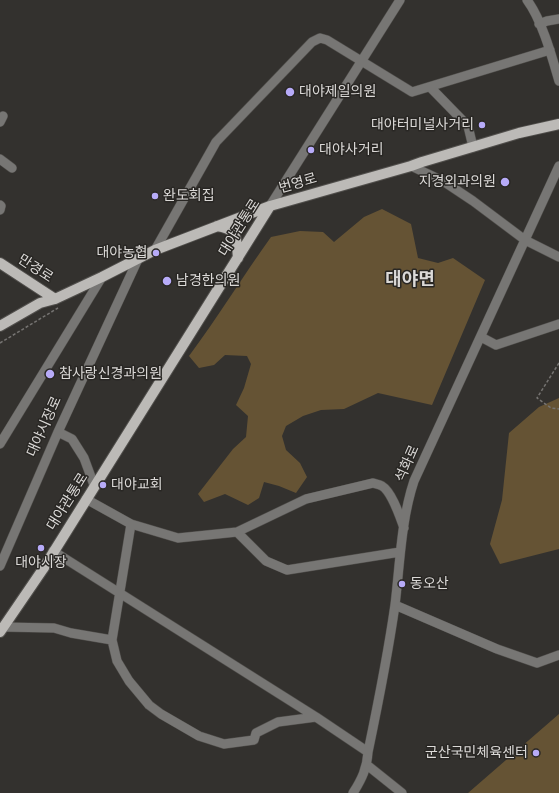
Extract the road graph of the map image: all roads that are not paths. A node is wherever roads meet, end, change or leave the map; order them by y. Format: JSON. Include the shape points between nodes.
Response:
{"nodes":[{"id":1,"x":400,"y":0,"type":"edge"},
{"id":2,"x":527,"y":0,"type":"edge"},
{"id":3,"x":559,"y":19,"type":"edge"},
{"id":4,"x":539,"y":24,"type":"junction"},
{"id":5,"x":550,"y":50,"type":"junction"},
{"id":6,"x":361,"y":61,"type":"junction"},
{"id":7,"x":559,"y":81,"type":"edge"},
{"id":8,"x":430,"y":87,"type":"junction"},
{"id":9,"x":559,"y":124,"type":"edge"},
{"id":10,"x":473,"y":147,"type":"junction"},
{"id":11,"x":0,"y":159,"type":"edge"},
{"id":12,"x":412,"y":166,"type":"junction"},
{"id":13,"x":559,"y":166,"type":"edge"},
{"id":14,"x":12,"y":168,"type":"dead end"},
{"id":15,"x":0,"y":205,"type":"edge"},
{"id":16,"x":270,"y":206,"type":"junction"},
{"id":17,"x":0,"y":210,"type":"edge"},
{"id":18,"x":217,"y":226,"type":"junction"},
{"id":19,"x":525,"y":240,"type":"junction"},
{"id":20,"x":155,"y":250,"type":"junction"},
{"id":21,"x":139,"y":257,"type":"junction"},
{"id":22,"x":559,"y":257,"type":"edge"},
{"id":23,"x":238,"y":258,"type":"junction"},
{"id":24,"x":0,"y":263,"type":"edge"},
{"id":25,"x":102,"y":277,"type":"junction"},
{"id":26,"x":58,"y":302,"type":"junction"},
{"id":27,"x":559,"y":324,"type":"edge"},
{"id":28,"x":0,"y":326,"type":"edge"},
{"id":29,"x":0,"y":332,"type":"edge"},
{"id":30,"x":481,"y":337,"type":"junction"},
{"id":31,"x":58,"y":432,"type":"junction"},
{"id":32,"x":0,"y":444,"type":"edge"},
{"id":33,"x":94,"y":486,"type":"junction"},
{"id":34,"x":86,"y":499,"type":"junction"},
{"id":35,"x":131,"y":524,"type":"junction"},
{"id":36,"x":404,"y":529,"type":"junction"},
{"id":37,"x":237,"y":532,"type":"junction"},
{"id":38,"x":53,"y":552,"type":"junction"},
{"id":39,"x":400,"y":552,"type":"junction"},
{"id":40,"x":0,"y":566,"type":"edge"},
{"id":41,"x":120,"y":594,"type":"junction"},
{"id":42,"x":395,"y":605,"type":"junction"},
{"id":43,"x":2,"y":629,"type":"edge"},
{"id":44,"x":112,"y":640,"type":"junction"},
{"id":45,"x":559,"y":655,"type":"edge"},
{"id":46,"x":316,"y":717,"type":"junction"},
{"id":47,"x":368,"y":752,"type":"junction"},
{"id":48,"x":367,"y":765,"type":"junction"},
{"id":49,"x":353,"y":793,"type":"edge"},
{"id":50,"x":402,"y":793,"type":"edge"}],
"edges":[{"from":1,"to":6,"type":"street","name":"대야관통로"},
{"from":2,"to":4,"type":"street"},
{"from":3,"to":4,"type":"street"},
{"from":4,"to":5,"type":"street"},
{"from":5,"to":7,"type":"street"},
{"from":5,"to":8,"type":"street"},
{"from":6,"to":8,"type":"street","via":[[412,92]]},
{"from":6,"to":16,"type":"street","name":"대야관통로"},
{"from":6,"to":20,"type":"street","via":[[327,40],[320,38],[312,42],[216,142]]},
{"from":8,"to":10,"type":"street","via":[[468,126]]},
{"from":9,"to":10,"type":"main road","name":"번영로"},
{"from":10,"to":12,"type":"main road","name":"번영로"},
{"from":11,"to":14,"type":"street"},
{"from":12,"to":16,"type":"main road","name":"번영로"},
{"from":12,"to":19,"type":"street","via":[[473,201]]},
{"from":13,"to":19,"type":"street","name":"석화로"},
{"from":15,"to":17,"type":"street"},
{"from":16,"to":18,"type":"main road","name":"번영로"},
{"from":16,"to":23,"type":"main road","name":"대야관통로"},
{"from":18,"to":20,"type":"main road","name":"번영로"},
{"from":18,"to":23,"type":"main road","via":[[234,233]]},
{"from":19,"to":22,"type":"street"},
{"from":19,"to":30,"type":"street","name":"석화로"},
{"from":20,"to":21,"type":"main road","name":"번영로"},
{"from":21,"to":25,"type":"main road","name":"번영로"},
{"from":21,"to":31,"type":"street","name":"대야시장로"},
{"from":23,"to":33,"type":"main road","name":"대야관통로"},
{"from":24,"to":26,"type":"main road","name":"만경로"},
{"from":25,"to":26,"type":"main road","name":"번영로"},
{"from":25,"to":32,"type":"street"},
{"from":26,"to":28,"type":"main road","name":"번영로","via":[[40,303]]},
{"from":26,"to":29,"type":"main road","name":"번영로","via":[[42,308]]},
{"from":27,"to":30,"type":"street","via":[[496,345]]},
{"from":30,"to":36,"type":"street","name":"석화로","via":[[414,481]]},
{"from":31,"to":33,"type":"street","via":[[72,438],[84,458]]},
{"from":31,"to":40,"type":"street","name":"대야시장로"},
{"from":33,"to":34,"type":"main road","name":"대야관통로"},
{"from":34,"to":35,"type":"street"},
{"from":34,"to":38,"type":"main road","name":"대야관통로"},
{"from":35,"to":37,"type":"street","via":[[178,538]]},
{"from":35,"to":41,"type":"street"},
{"from":36,"to":37,"type":"street","via":[[385,488],[373,483],[306,499]]},
{"from":36,"to":39,"type":"street","name":"석화로"},
{"from":37,"to":39,"type":"street","via":[[266,561],[287,570]]},
{"from":38,"to":41,"type":"street"},
{"from":38,"to":43,"type":"main road","name":"대야관통로"},
{"from":39,"to":42,"type":"street","name":"석화로"},
{"from":41,"to":44,"type":"street"},
{"from":41,"to":46,"type":"street"},
{"from":42,"to":45,"type":"street","via":[[496,649],[537,662]]},
{"from":42,"to":47,"type":"street","name":"석화로"},
{"from":43,"to":44,"type":"street","via":[[54,628]]},
{"from":44,"to":46,"type":"street","via":[[117,661],[129,681],[149,705],[199,736],[224,744],[254,740],[256,733],[278,722]]},
{"from":46,"to":47,"type":"street"},
{"from":47,"to":48,"type":"street","name":"석화로"},
{"from":48,"to":49,"type":"street","name":"석화로"},
{"from":48,"to":50,"type":"street"}]}
